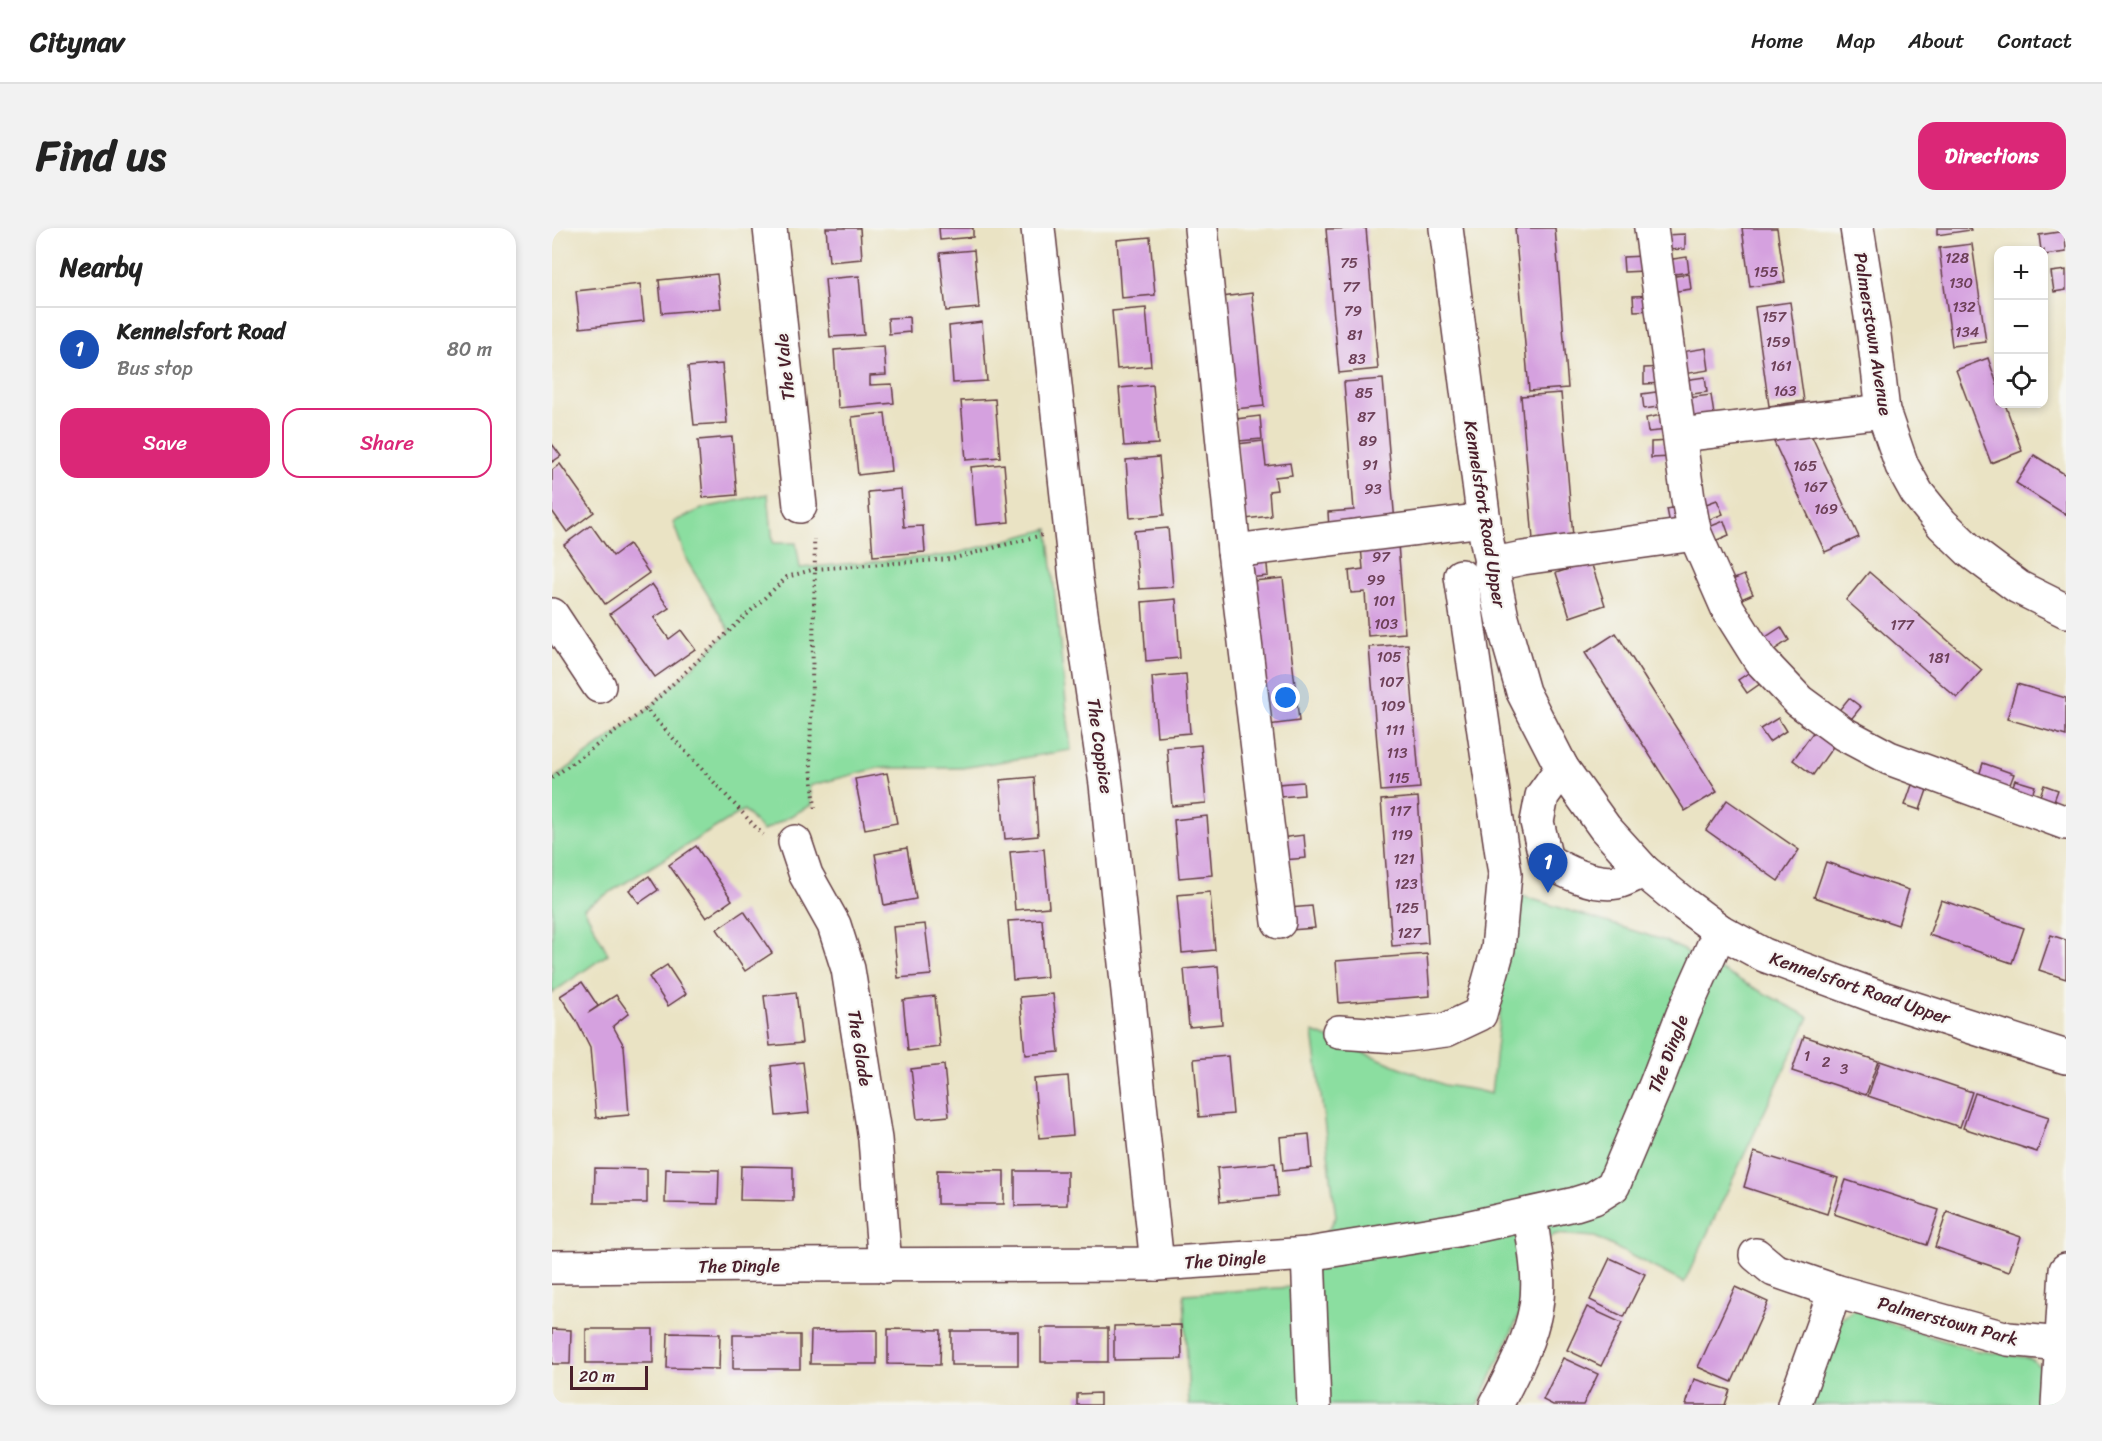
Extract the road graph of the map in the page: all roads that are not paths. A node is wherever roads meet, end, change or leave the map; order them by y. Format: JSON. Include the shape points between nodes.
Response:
{"nodes":[{"id":1,"x":770,"y":228,"type":"edge"},
{"id":2,"x":1038,"y":228,"type":"edge"},
{"id":3,"x":1201,"y":228,"type":"edge"},
{"id":4,"x":1446,"y":228,"type":"edge"},
{"id":5,"x":1651,"y":228,"type":"edge"},
{"id":6,"x":1857,"y":228,"type":"edge"},
{"id":7,"x":1883,"y":411,"type":"junction"},
{"id":8,"x":1680,"y":435,"type":"junction"},
{"id":9,"x":800,"y":506,"type":"dead end"},
{"id":10,"x":1484,"y":520,"type":"junction"},
{"id":11,"x":1695,"y":534,"type":"junction"},
{"id":12,"x":1234,"y":551,"type":"junction"},
{"id":13,"x":1476,"y":570,"type":"junction"},
{"id":14,"x":2066,"y":611,"type":"edge"},
{"id":15,"x":552,"y":615,"type":"edge"},
{"id":16,"x":599,"y":686,"type":"dead end"},
{"id":17,"x":1562,"y":768,"type":"junction"},
{"id":18,"x":2066,"y":823,"type":"edge"},
{"id":19,"x":795,"y":842,"type":"dead end"},
{"id":20,"x":1546,"y":860,"type":"junction"},
{"id":21,"x":1644,"y":871,"type":"junction"},
{"id":22,"x":1505,"y":874,"type":"junction"},
{"id":23,"x":1279,"y":922,"type":"dead end"},
{"id":24,"x":1720,"y":931,"type":"junction"},
{"id":25,"x":1339,"y":1032,"type":"dead end"},
{"id":26,"x":2066,"y":1057,"type":"edge"},
{"id":27,"x":1530,"y":1215,"type":"junction"},
{"id":28,"x":1308,"y":1254,"type":"junction"},
{"id":29,"x":1756,"y":1255,"type":"dead end"},
{"id":30,"x":1157,"y":1264,"type":"junction"},
{"id":31,"x":885,"y":1266,"type":"junction"},
{"id":32,"x":552,"y":1267,"type":"edge"},
{"id":33,"x":2066,"y":1270,"type":"edge"},
{"id":34,"x":1835,"y":1291,"type":"junction"},
{"id":35,"x":2061,"y":1344,"type":"junction"},
{"id":36,"x":1314,"y":1405,"type":"edge"},
{"id":37,"x":1496,"y":1405,"type":"edge"},
{"id":38,"x":1794,"y":1405,"type":"edge"},
{"id":39,"x":2058,"y":1405,"type":"edge"}],
"edges":[{"from":1,"to":9,"type":"street","name":"The Vale"},
{"from":2,"to":30,"type":"street","name":"The Coppice","via":[[1076,579],[1106,784]]},
{"from":3,"to":12,"type":"street"},
{"from":4,"to":10,"type":"street","name":"Kennelsfort Road Upper"},
{"from":5,"to":8,"type":"street"},
{"from":6,"to":7,"type":"street","name":"Palmerstown Avenue"},
{"from":7,"to":8,"type":"street"},
{"from":7,"to":14,"type":"street","name":"Palmerstown Avenue","via":[[1902,466],[1942,524],[1970,551],[2018,586]]},
{"from":8,"to":11,"type":"street"},
{"from":10,"to":12,"type":"street"},
{"from":10,"to":13,"type":"street","name":"Kennelsfort Road Upper"},
{"from":11,"to":13,"type":"street","via":[[1524,558]]},
{"from":11,"to":18,"type":"street","via":[[1728,609],[1760,660],[1799,700],[1844,734],[1889,758]]},
{"from":12,"to":23,"type":"street"},
{"from":13,"to":17,"type":"street","name":"Kennelsfort Road Upper","via":[[1502,618],[1523,692]]},
{"from":13,"to":22,"type":"street"},
{"from":15,"to":16,"type":"street"},
{"from":17,"to":20,"type":"street","via":[[1542,796],[1537,822]]},
{"from":17,"to":21,"type":"street","name":"Kennelsfort Road Upper"},
{"from":19,"to":31,"type":"street","name":"The Glade","via":[[806,875],[834,925],[848,969],[875,1139]]},
{"from":20,"to":21,"type":"street","via":[[1601,883],[1619,882]]},
{"from":20,"to":22,"type":"street","via":[[1524,871]]},
{"from":21,"to":24,"type":"street","name":"Kennelsfort Road Upper"},
{"from":22,"to":25,"type":"street","via":[[1498,949],[1480,1014],[1446,1030],[1397,1036]]},
{"from":24,"to":26,"type":"street","name":"Kennelsfort Road Upper","via":[[1798,969]]},
{"from":24,"to":27,"type":"street","name":"The Dingle","via":[[1613,1186],[1594,1198]]},
{"from":27,"to":28,"type":"street","name":"The Dingle"},
{"from":27,"to":37,"type":"street","via":[[1537,1269],[1536,1307],[1522,1353]]},
{"from":28,"to":30,"type":"street","name":"The Dingle"},
{"from":28,"to":36,"type":"street"},
{"from":29,"to":34,"type":"street","name":"Palmerstown Park","via":[[1774,1270]]},
{"from":30,"to":31,"type":"street","name":"The Dingle"},
{"from":31,"to":32,"type":"street","name":"The Dingle"},
{"from":33,"to":35,"type":"street"},
{"from":34,"to":35,"type":"street","name":"Palmerstown Park","via":[[2008,1339]]},
{"from":34,"to":38,"type":"street"},
{"from":35,"to":39,"type":"street"}]}
